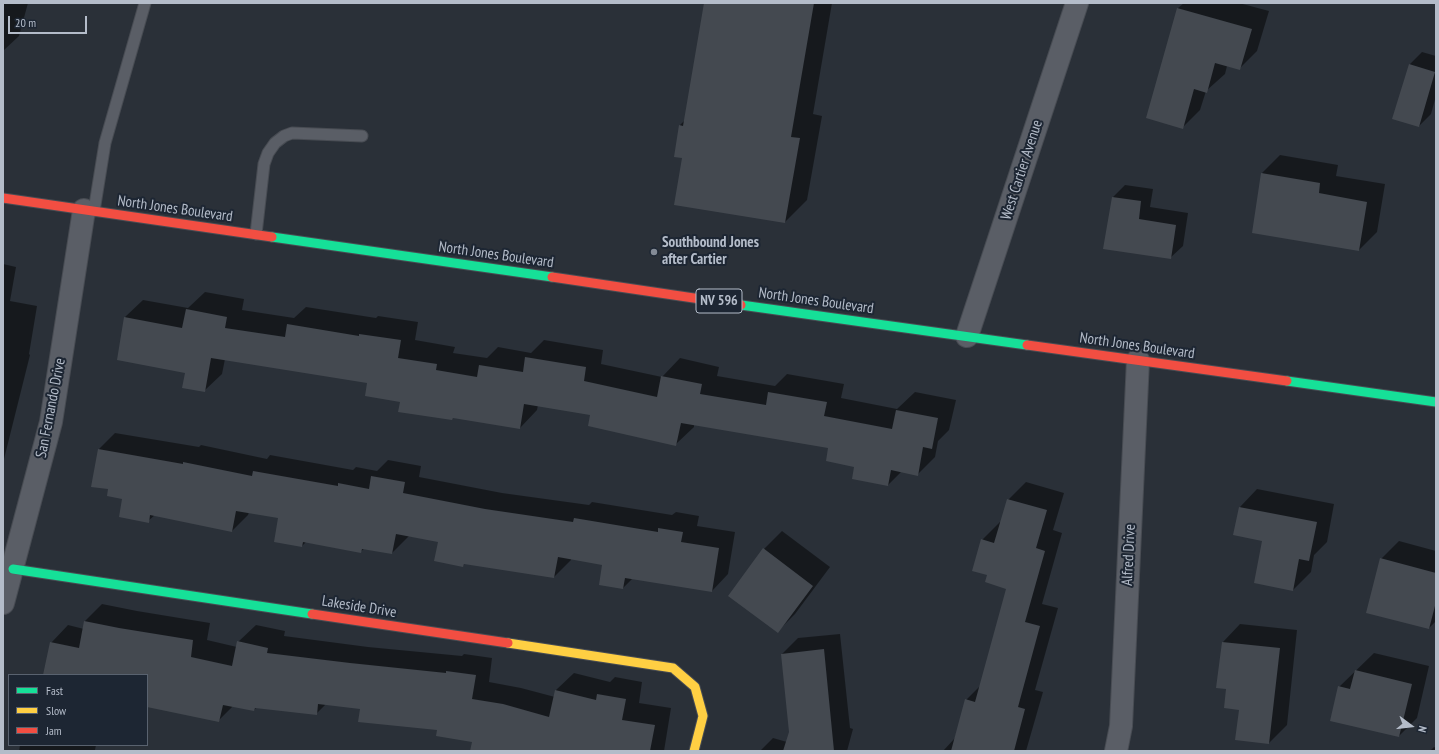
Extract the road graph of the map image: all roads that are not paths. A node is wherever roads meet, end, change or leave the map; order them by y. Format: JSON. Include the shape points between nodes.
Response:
{"nodes":[{"id":1,"x":145,"y":3,"type":"edge"},
{"id":2,"x":1077,"y":3,"type":"edge"},
{"id":3,"x":362,"y":136,"type":"dead end"},
{"id":4,"x":3,"y":198,"type":"edge"},
{"id":5,"x":89,"y":210,"type":"junction"},
{"id":6,"x":256,"y":234,"type":"junction"},
{"id":7,"x":967,"y":336,"type":"junction"},
{"id":8,"x":1138,"y":360,"type":"junction"},
{"id":9,"x":1436,"y":402,"type":"edge"},
{"id":10,"x":13,"y":569,"type":"junction"},
{"id":11,"x":3,"y":603,"type":"edge"},
{"id":12,"x":694,"y":751,"type":"edge"},
{"id":13,"x":1116,"y":751,"type":"edge"}],
"edges":[{"from":1,"to":5,"type":"lane","via":[[105,143]]},
{"from":2,"to":7,"type":"street","name":"West Cartier Avenue"},
{"from":3,"to":6,"type":"lane","via":[[292,133],[275,143],[264,164]]},
{"from":4,"to":5,"type":"main road","name":"North Jones Boulevard","number":"NV 596"},
{"from":5,"to":6,"type":"main road","name":"North Jones Boulevard","number":"NV 596"},
{"from":5,"to":10,"type":"street","name":"San Fernando Drive","via":[[52,422]]},
{"from":6,"to":7,"type":"main road","name":"North Jones Boulevard","number":"NV 596"},
{"from":7,"to":8,"type":"main road","name":"North Jones Boulevard","number":"NV 596"},
{"from":8,"to":9,"type":"main road","name":"North Jones Boulevard","number":"NV 596"},
{"from":8,"to":13,"type":"street","name":"Alfred Drive","via":[[1120,726]]},
{"from":10,"to":11,"type":"street","name":"San Fernando Drive"},
{"from":10,"to":12,"type":"main road","name":"Lakeside Drive","via":[[673,668],[695,687],[703,716]]}]}
